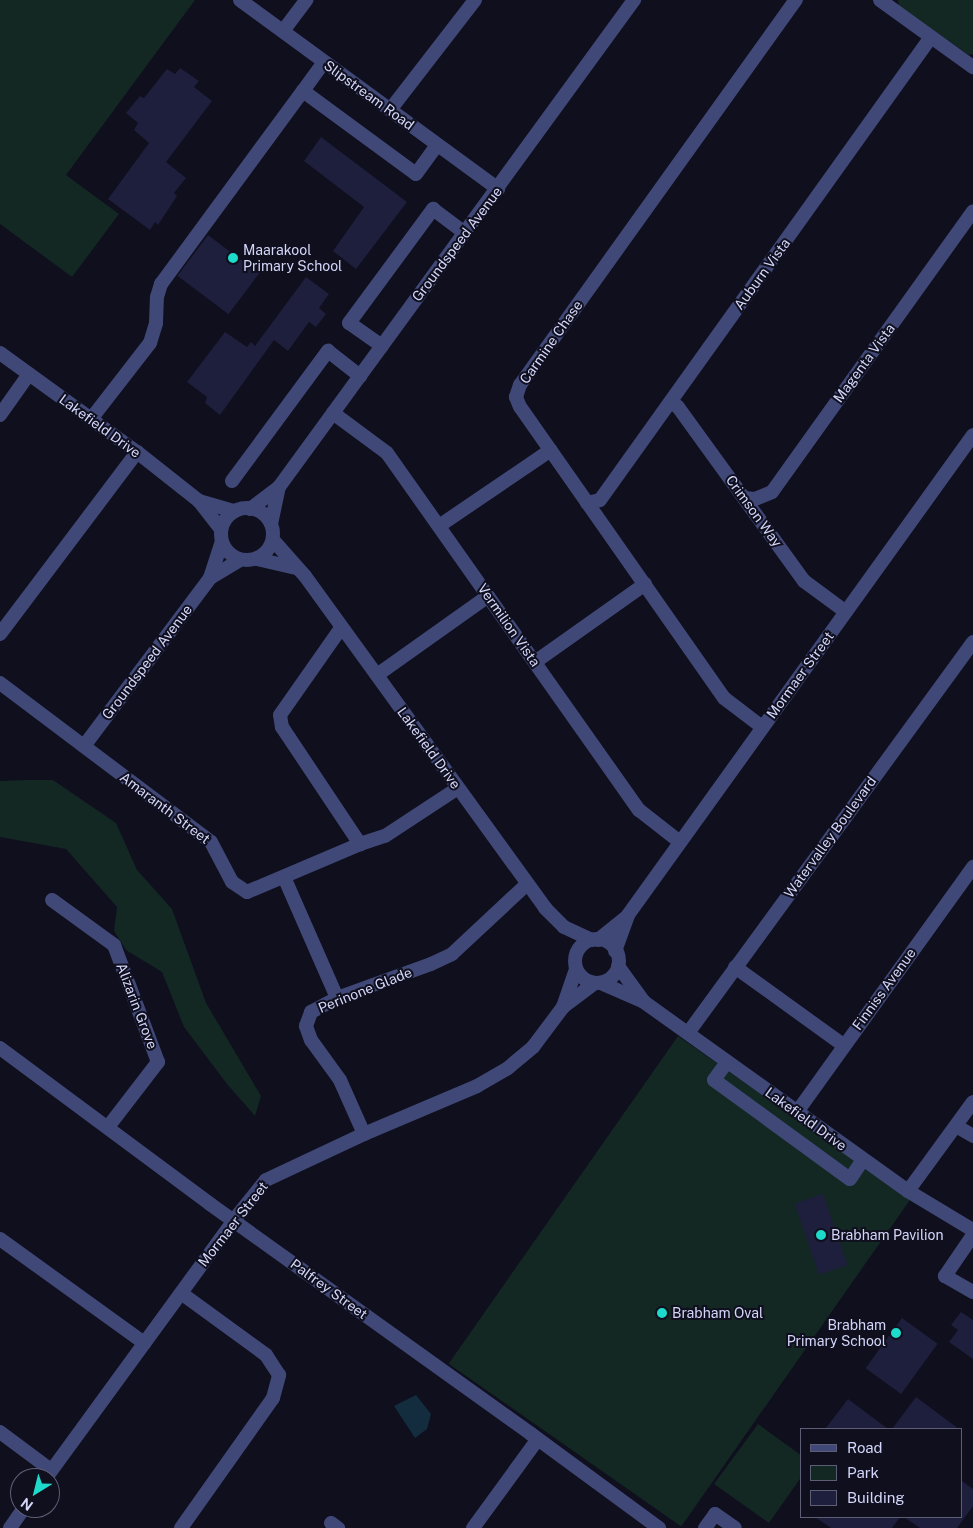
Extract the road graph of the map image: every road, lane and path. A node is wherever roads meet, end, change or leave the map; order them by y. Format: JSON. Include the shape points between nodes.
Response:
{"nodes":[{"id":1,"x":240,"y":0,"type":"edge"},
{"id":2,"x":306,"y":0,"type":"edge"},
{"id":3,"x":475,"y":0,"type":"edge"},
{"id":4,"x":634,"y":0,"type":"edge"},
{"id":5,"x":796,"y":0,"type":"edge"},
{"id":6,"x":880,"y":0,"type":"edge"},
{"id":7,"x":283,"y":31,"type":"junction"},
{"id":8,"x":931,"y":37,"type":"junction"},
{"id":9,"x":324,"y":62,"type":"junction"},
{"id":10,"x":973,"y":67,"type":"edge"},
{"id":11,"x":303,"y":91,"type":"junction"},
{"id":12,"x":390,"y":110,"type":"junction"},
{"id":13,"x":437,"y":145,"type":"junction"},
{"id":14,"x":498,"y":189,"type":"junction"},
{"id":15,"x":973,"y":211,"type":"edge"},
{"id":16,"x":464,"y":232,"type":"junction"},
{"id":17,"x":382,"y":346,"type":"junction"},
{"id":18,"x":0,"y":353,"type":"edge"},
{"id":19,"x":29,"y":374,"type":"junction"},
{"id":20,"x":360,"y":376,"type":"junction"},
{"id":21,"x":671,"y":401,"type":"junction"},
{"id":22,"x":333,"y":413,"type":"junction"},
{"id":23,"x":0,"y":415,"type":"edge"},
{"id":24,"x":91,"y":419,"type":"junction"},
{"id":25,"x":973,"y":435,"type":"edge"},
{"id":26,"x":551,"y":450,"type":"junction"},
{"id":27,"x":136,"y":452,"type":"junction"},
{"id":28,"x":232,"y":481,"type":"dead end"},
{"id":29,"x":280,"y":487,"type":"junction"},
{"id":30,"x":744,"y":498,"type":"junction"},
{"id":31,"x":199,"y":501,"type":"junction"},
{"id":32,"x":587,"y":502,"type":"junction"},
{"id":33,"x":250,"y":508,"type":"junction"},
{"id":34,"x":234,"y":511,"type":"junction"},
{"id":35,"x":271,"y":524,"type":"junction"},
{"id":36,"x":439,"y":526,"type":"junction"},
{"id":37,"x":221,"y":536,"type":"junction"},
{"id":38,"x":273,"y":540,"type":"junction"},
{"id":39,"x":257,"y":559,"type":"junction"},
{"id":40,"x":240,"y":560,"type":"junction"},
{"id":41,"x":301,"y":572,"type":"junction"},
{"id":42,"x":210,"y":578,"type":"junction"},
{"id":43,"x":644,"y":584,"type":"junction"},
{"id":44,"x":488,"y":596,"type":"junction"},
{"id":45,"x":846,"y":612,"type":"junction"},
{"id":46,"x":341,"y":628,"type":"junction"},
{"id":47,"x":0,"y":634,"type":"edge"},
{"id":48,"x":971,"y":648,"type":"edge"},
{"id":49,"x":535,"y":662,"type":"junction"},
{"id":50,"x":377,"y":675,"type":"junction"},
{"id":51,"x":0,"y":683,"type":"edge"},
{"id":52,"x":762,"y":728,"type":"junction"},
{"id":53,"x":84,"y":746,"type":"junction"},
{"id":54,"x":458,"y":788,"type":"junction"},
{"id":55,"x":680,"y":842,"type":"junction"},
{"id":56,"x":360,"y":844,"type":"junction"},
{"id":57,"x":973,"y":867,"type":"edge"},
{"id":58,"x":284,"y":877,"type":"junction"},
{"id":59,"x":527,"y":884,"type":"junction"},
{"id":60,"x":52,"y":900,"type":"dead end"},
{"id":61,"x":628,"y":915,"type":"junction"},
{"id":62,"x":564,"y":927,"type":"junction"},
{"id":63,"x":595,"y":940,"type":"junction"},
{"id":64,"x":615,"y":951,"type":"junction"},
{"id":65,"x":576,"y":962,"type":"junction"},
{"id":66,"x":618,"y":966,"type":"junction"},
{"id":67,"x":735,"y":967,"type":"junction"},
{"id":68,"x":598,"y":983,"type":"junction"},
{"id":69,"x":337,"y":998,"type":"junction"},
{"id":70,"x":644,"y":1002,"type":"junction"},
{"id":71,"x":563,"y":1006,"type":"junction"},
{"id":72,"x":688,"y":1033,"type":"junction"},
{"id":73,"x":843,"y":1045,"type":"junction"},
{"id":74,"x":0,"y":1048,"type":"edge"},
{"id":75,"x":727,"y":1062,"type":"junction"},
{"id":76,"x":973,"y":1102,"type":"edge"},
{"id":77,"x":797,"y":1112,"type":"junction"},
{"id":78,"x":956,"y":1126,"type":"junction"},
{"id":79,"x":108,"y":1127,"type":"junction"},
{"id":80,"x":364,"y":1134,"type":"junction"},
{"id":81,"x":973,"y":1136,"type":"edge"},
{"id":82,"x":864,"y":1160,"type":"junction"},
{"id":83,"x":908,"y":1191,"type":"junction"},
{"id":84,"x":234,"y":1220,"type":"junction"},
{"id":85,"x":973,"y":1230,"type":"edge"},
{"id":86,"x":973,"y":1235,"type":"edge"},
{"id":87,"x":0,"y":1239,"type":"edge"},
{"id":88,"x":973,"y":1292,"type":"edge"},
{"id":89,"x":181,"y":1293,"type":"junction"},
{"id":90,"x":144,"y":1343,"type":"junction"},
{"id":91,"x":0,"y":1432,"type":"edge"},
{"id":92,"x":538,"y":1439,"type":"junction"},
{"id":93,"x":41,"y":1468,"type":"edge"},
{"id":94,"x":52,"y":1468,"type":"edge"},
{"id":95,"x":651,"y":1526,"type":"edge"},
{"id":96,"x":181,"y":1528,"type":"edge"},
{"id":97,"x":473,"y":1528,"type":"edge"},
{"id":98,"x":705,"y":1528,"type":"edge"},
{"id":99,"x":735,"y":1528,"type":"edge"}],
"edges":[{"from":1,"to":7,"type":"street","name":"Slipstream Road"},
{"from":2,"to":7,"type":"street"},
{"from":3,"to":12,"type":"street"},
{"from":4,"to":14,"type":"street","name":"Groundspeed Avenue"},
{"from":5,"to":26,"type":"street","name":"Carmine Chase","via":[[520,385],[516,397],[520,407]]},
{"from":6,"to":8,"type":"street"},
{"from":7,"to":9,"type":"street","name":"Slipstream Road"},
{"from":8,"to":10,"type":"street"},
{"from":8,"to":21,"type":"street","name":"Auburn Vista"},
{"from":9,"to":11,"type":"street"},
{"from":9,"to":12,"type":"street","name":"Slipstream Road"},
{"from":11,"to":13,"type":"street","via":[[416,174]]},
{"from":11,"to":24,"type":"street","via":[[160,284],[156,323],[150,343]]},
{"from":12,"to":13,"type":"street","name":"Slipstream Road"},
{"from":13,"to":14,"type":"street","name":"Slipstream Road"},
{"from":14,"to":16,"type":"street","name":"Groundspeed Avenue"},
{"from":15,"to":30,"type":"street","name":"Magenta Vista","via":[[772,492],[755,499]]},
{"from":16,"to":17,"type":"street","name":"Groundspeed Avenue"},
{"from":16,"to":17,"type":"street","via":[[433,209],[349,323]]},
{"from":17,"to":20,"type":"street","name":"Groundspeed Avenue"},
{"from":18,"to":19,"type":"street","name":"Lakefield Drive"},
{"from":19,"to":23,"type":"street"},
{"from":19,"to":24,"type":"street","name":"Lakefield Drive"},
{"from":20,"to":22,"type":"street","name":"Groundspeed Avenue"},
{"from":20,"to":28,"type":"street","via":[[328,351]]},
{"from":21,"to":30,"type":"street","name":"Crimson Way"},
{"from":21,"to":32,"type":"street","name":"Auburn Vista","via":[[600,500]]},
{"from":22,"to":29,"type":"street","name":"Groundspeed Avenue"},
{"from":22,"to":36,"type":"street","name":"Vermilion Vista","via":[[387,452]]},
{"from":24,"to":27,"type":"street","name":"Lakefield Drive"},
{"from":25,"to":45,"type":"street","name":"Mormaer Street"},
{"from":26,"to":32,"type":"street","name":"Carmine Chase"},
{"from":26,"to":36,"type":"street"},
{"from":27,"to":31,"type":"street","name":"Lakefield Drive"},
{"from":27,"to":47,"type":"street"},
{"from":29,"to":33,"type":"street","name":"Groundspeed Avenue"},
{"from":29,"to":35,"type":"street","name":"Groundspeed Avenue"},
{"from":30,"to":45,"type":"street","name":"Crimson Way","via":[[804,581]]},
{"from":31,"to":34,"type":"street","name":"Lakefield Drive"},
{"from":31,"to":37,"type":"street","name":"Lakefield Drive"},
{"from":32,"to":43,"type":"street","name":"Carmine Chase"},
{"from":33,"to":34,"type":"street"},
{"from":33,"to":35,"type":"street","via":[[260,512]]},
{"from":34,"to":37,"type":"street","via":[[227,517]]},
{"from":35,"to":38,"type":"street"},
{"from":36,"to":44,"type":"street","name":"Vermilion Vista"},
{"from":37,"to":40,"type":"street","via":[[229,554]]},
{"from":37,"to":42,"type":"street","name":"Groundspeed Avenue"},
{"from":38,"to":39,"type":"street","via":[[268,550]]},
{"from":38,"to":41,"type":"street","name":"Lakefield Drive"},
{"from":39,"to":40,"type":"street"},
{"from":39,"to":41,"type":"street"},
{"from":40,"to":42,"type":"street","name":"Groundspeed Avenue"},
{"from":41,"to":46,"type":"street","name":"Lakefield Drive"},
{"from":42,"to":53,"type":"street","name":"Groundspeed Avenue"},
{"from":43,"to":49,"type":"street"},
{"from":43,"to":52,"type":"street","name":"Carmine Chase","via":[[724,698]]},
{"from":44,"to":49,"type":"street","name":"Vermilion Vista"},
{"from":44,"to":50,"type":"street"},
{"from":45,"to":52,"type":"street","name":"Mormaer Street"},
{"from":46,"to":50,"type":"street","name":"Lakefield Drive"},
{"from":46,"to":56,"type":"street","via":[[280,715],[282,727]]},
{"from":48,"to":67,"type":"street","name":"Watervalley Boulevard"},
{"from":49,"to":55,"type":"street","name":"Vermilion Vista","via":[[639,810]]},
{"from":50,"to":54,"type":"street","name":"Lakefield Drive"},
{"from":51,"to":53,"type":"street","name":"Amaranth Street"},
{"from":52,"to":55,"type":"street","name":"Mormaer Street"},
{"from":53,"to":58,"type":"street","name":"Amaranth Street","via":[[211,842],[232,882],[247,892]]},
{"from":54,"to":56,"type":"street","name":"Amaranth Street","via":[[385,836]]},
{"from":54,"to":59,"type":"street","name":"Lakefield Drive"},
{"from":55,"to":61,"type":"street","name":"Mormaer Street"},
{"from":56,"to":58,"type":"street","name":"Amaranth Street"},
{"from":57,"to":73,"type":"street","name":"Finniss Avenue"},
{"from":58,"to":69,"type":"street"},
{"from":59,"to":62,"type":"street","name":"Lakefield Drive","via":[[544,908]]},
{"from":59,"to":69,"type":"street","name":"Perinone Glade","via":[[452,954]]},
{"from":60,"to":79,"type":"street","name":"Alizarin Grove","via":[[114,945],[158,1062]]},
{"from":61,"to":63,"type":"street","name":"Mormaer Street"},
{"from":61,"to":64,"type":"street","name":"Mormaer Street"},
{"from":62,"to":63,"type":"street","name":"Lakefield Drive"},
{"from":62,"to":65,"type":"street","name":"Lakefield Drive"},
{"from":63,"to":64,"type":"street","via":[[609,943]]},
{"from":63,"to":65,"type":"street","via":[[582,945]]},
{"from":64,"to":66,"type":"street"},
{"from":65,"to":68,"type":"street","via":[[584,978]]},
{"from":65,"to":71,"type":"street","name":"Mormaer Street"},
{"from":66,"to":68,"type":"street","via":[[612,977]]},
{"from":66,"to":70,"type":"street","name":"Lakefield Drive"},
{"from":67,"to":72,"type":"street","name":"Watervalley Boulevard"},
{"from":67,"to":73,"type":"street"},
{"from":68,"to":70,"type":"street","name":"Lakefield Drive"},
{"from":68,"to":71,"type":"street","name":"Mormaer Street"},
{"from":69,"to":80,"type":"street","name":"Perinone Glade","via":[[311,1012],[306,1026],[311,1040],[340,1080]]},
{"from":70,"to":72,"type":"street","name":"Lakefield Drive"},
{"from":71,"to":80,"type":"street","name":"Mormaer Street","via":[[533,1047],[508,1068],[477,1086]]},
{"from":72,"to":75,"type":"street","name":"Lakefield Drive"},
{"from":73,"to":77,"type":"street","name":"Finniss Avenue"},
{"from":74,"to":79,"type":"street","name":"Palfrey Street"},
{"from":75,"to":77,"type":"street","name":"Lakefield Drive"},
{"from":75,"to":82,"type":"street","via":[[714,1080],[850,1179]]},
{"from":76,"to":78,"type":"street"},
{"from":77,"to":82,"type":"street","name":"Lakefield Drive"},
{"from":78,"to":81,"type":"street"},
{"from":78,"to":83,"type":"street"},
{"from":79,"to":84,"type":"street","name":"Palfrey Street"},
{"from":80,"to":84,"type":"street","name":"Mormaer Street","via":[[266,1180]]},
{"from":82,"to":83,"type":"street","name":"Lakefield Drive"},
{"from":83,"to":85,"type":"street","name":"Lakefield Drive"},
{"from":84,"to":89,"type":"street","name":"Mormaer Street"},
{"from":84,"to":92,"type":"street","name":"Palfrey Street"},
{"from":86,"to":88,"type":"street","via":[[946,1276]]},
{"from":87,"to":90,"type":"street"},
{"from":89,"to":90,"type":"street","name":"Mormaer Street"},
{"from":89,"to":96,"type":"street","via":[[266,1355],[279,1375],[273,1398]]},
{"from":90,"to":94,"type":"street","name":"Mormaer Street"},
{"from":91,"to":93,"type":"street"},
{"from":92,"to":95,"type":"street","name":"Palfrey Street"},
{"from":92,"to":97,"type":"street"},
{"from":98,"to":99,"type":"street","via":[[715,1514]]}]}
